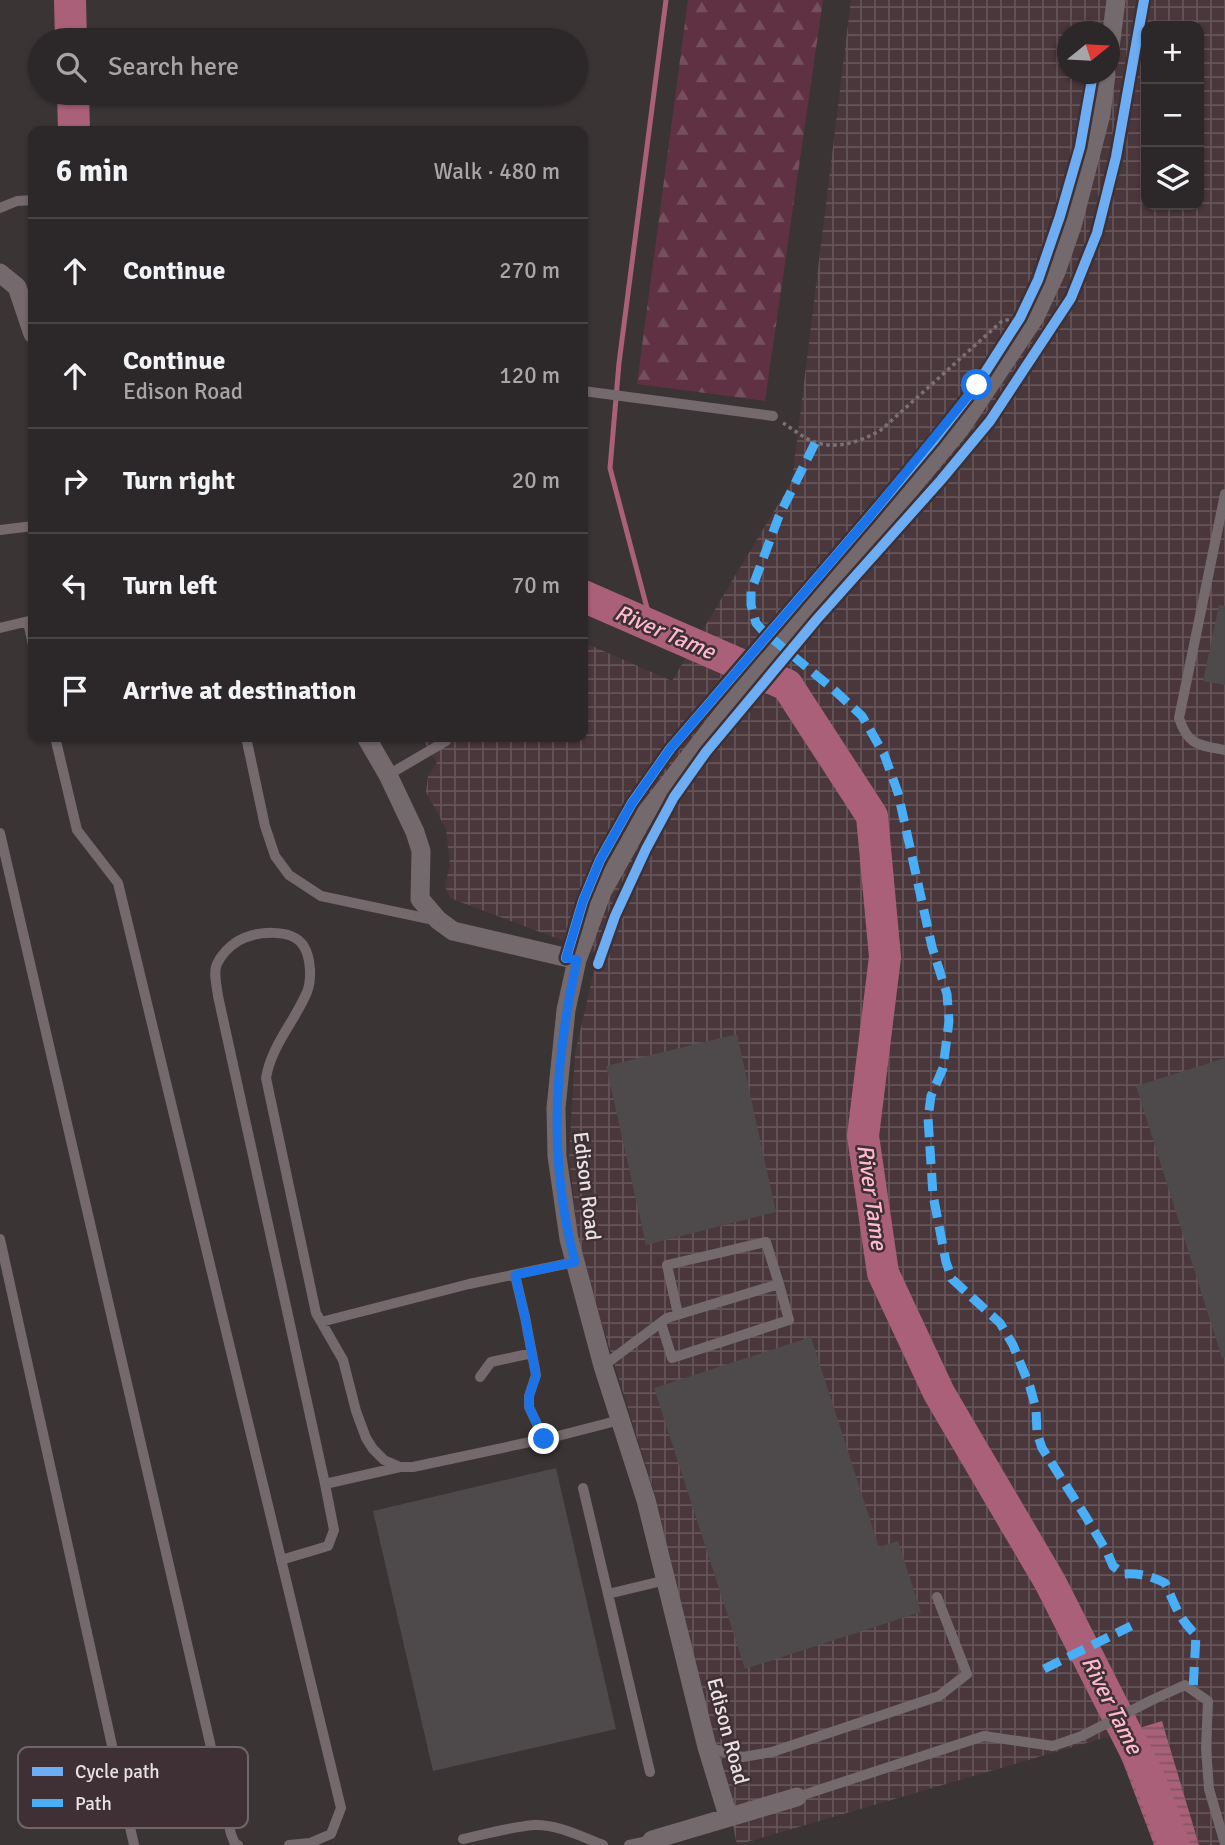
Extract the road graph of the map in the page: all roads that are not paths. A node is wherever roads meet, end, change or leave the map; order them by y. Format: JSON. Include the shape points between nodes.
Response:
{"nodes":[{"id":1,"x":1116,"y":0,"type":"edge"},
{"id":2,"x":1113,"y":21,"type":"edge"},
{"id":3,"x":1105,"y":84,"type":"edge"},
{"id":4,"x":28,"y":200,"type":"edge"},
{"id":5,"x":0,"y":208,"type":"edge"},
{"id":6,"x":0,"y":273,"type":"edge"},
{"id":7,"x":28,"y":319,"type":"edge"},
{"id":8,"x":588,"y":391,"type":"edge"},
{"id":9,"x":773,"y":416,"type":"road end"},
{"id":10,"x":1225,"y":494,"type":"edge"},
{"id":11,"x":28,"y":527,"type":"edge"},
{"id":12,"x":0,"y":530,"type":"edge"},
{"id":13,"x":28,"y":622,"type":"edge"},
{"id":14,"x":0,"y":628,"type":"edge"},
{"id":15,"x":56,"y":742,"type":"edge"},
{"id":16,"x":247,"y":742,"type":"edge"},
{"id":17,"x":369,"y":742,"type":"edge"},
{"id":18,"x":444,"y":742,"type":"edge"},
{"id":19,"x":1225,"y":750,"type":"edge"},
{"id":20,"x":387,"y":775,"type":"junction"},
{"id":21,"x":0,"y":833,"type":"edge"},
{"id":22,"x":438,"y":920,"type":"junction"},
{"id":23,"x":577,"y":960,"type":"junction"},
{"id":24,"x":0,"y":1239,"type":"edge"},
{"id":25,"x":575,"y":1262,"type":"junction"},
{"id":26,"x":515,"y":1275,"type":"junction"},
{"id":27,"x":779,"y":1284,"type":"junction"},
{"id":28,"x":678,"y":1314,"type":"junction"},
{"id":29,"x":321,"y":1322,"type":"junction"},
{"id":30,"x":661,"y":1323,"type":"junction"},
{"id":31,"x":532,"y":1353,"type":"junction"},
{"id":32,"x":603,"y":1366,"type":"junction"},
{"id":33,"x":480,"y":1377,"type":"dead end"},
{"id":34,"x":620,"y":1420,"type":"junction"},
{"id":35,"x":544,"y":1439,"type":"junction"},
{"id":36,"x":400,"y":1467,"type":"junction"},
{"id":37,"x":325,"y":1483,"type":"junction"},
{"id":38,"x":583,"y":1488,"type":"dead end"},
{"id":39,"x":281,"y":1560,"type":"junction"},
{"id":40,"x":666,"y":1580,"type":"junction"},
{"id":41,"x":608,"y":1594,"type":"junction"},
{"id":42,"x":937,"y":1597,"type":"dead end"},
{"id":43,"x":707,"y":1746,"type":"junction"},
{"id":44,"x":112,"y":1747,"type":"edge"},
{"id":45,"x":211,"y":1747,"type":"edge"},
{"id":46,"x":650,"y":1772,"type":"dead end"},
{"id":47,"x":797,"y":1797,"type":"joint"},
{"id":48,"x":728,"y":1816,"type":"junction"},
{"id":49,"x":230,"y":1828,"type":"edge"},
{"id":50,"x":463,"y":1839,"type":"dead end"},
{"id":51,"x":652,"y":1840,"type":"joint"},
{"id":52,"x":1225,"y":1844,"type":"edge"},
{"id":53,"x":238,"y":1845,"type":"edge"},
{"id":54,"x":289,"y":1845,"type":"edge"},
{"id":55,"x":603,"y":1845,"type":"edge"},
{"id":56,"x":629,"y":1845,"type":"edge"}],
"edges":[{"from":1,"to":2,"type":"street"},
{"from":3,"to":23,"type":"street","name":"Edison Road","via":[[1072,226],[1035,317],[960,429],[646,813],[601,892]]},
{"from":4,"to":5,"type":"lane"},
{"from":6,"to":7,"type":"street","via":[[17,287]]},
{"from":8,"to":9,"type":"lane"},
{"from":10,"to":19,"type":"lane","via":[[1179,718],[1190,740]]},
{"from":11,"to":12,"type":"lane"},
{"from":13,"to":14,"type":"lane"},
{"from":15,"to":39,"type":"lane","via":[[77,830],[118,883]]},
{"from":16,"to":22,"type":"lane","via":[[265,827],[275,856],[289,876],[321,896]]},
{"from":17,"to":20,"type":"street"},
{"from":18,"to":20,"type":"lane"},
{"from":20,"to":22,"type":"street","via":[[421,851],[420,900]]},
{"from":21,"to":45,"type":"lane"},
{"from":22,"to":23,"type":"street","via":[[453,930]]},
{"from":23,"to":25,"type":"street","name":"Edison Road","via":[[566,1010],[556,1108],[557,1156]]},
{"from":24,"to":44,"type":"lane"},
{"from":25,"to":26,"type":"lane"},
{"from":25,"to":32,"type":"street","name":"Edison Road"},
{"from":26,"to":29,"type":"lane"},
{"from":26,"to":31,"type":"lane"},
{"from":27,"to":28,"type":"lane"},
{"from":27,"to":28,"type":"lane","via":[[766,1242],[667,1265]]},
{"from":27,"to":30,"type":"lane","via":[[789,1320],[672,1358]]},
{"from":28,"to":30,"type":"lane"},
{"from":29,"to":36,"type":"lane","via":[[343,1360],[366,1438],[384,1460]]},
{"from":29,"to":37,"type":"lane","via":[[266,1078],[268,1064],[308,990],[310,961],[303,944],[292,937],[256,935],[239,940],[215,966],[218,996]]},
{"from":30,"to":32,"type":"lane"},
{"from":31,"to":33,"type":"lane","via":[[491,1363]]},
{"from":31,"to":35,"type":"lane","via":[[536,1376],[529,1407]]},
{"from":32,"to":34,"type":"street","name":"Edison Road"},
{"from":34,"to":35,"type":"lane"},
{"from":34,"to":40,"type":"street","name":"Edison Road"},
{"from":35,"to":36,"type":"lane"},
{"from":36,"to":37,"type":"lane"},
{"from":37,"to":39,"type":"lane","via":[[334,1530],[328,1546]]},
{"from":38,"to":41,"type":"lane"},
{"from":39,"to":54,"type":"lane","via":[[341,1808],[331,1834]]},
{"from":40,"to":41,"type":"lane"},
{"from":40,"to":43,"type":"street","name":"Edison Road"},
{"from":41,"to":46,"type":"lane"},
{"from":42,"to":43,"type":"lane","via":[[967,1674],[939,1696],[756,1756],[743,1757]]},
{"from":43,"to":48,"type":"street","name":"Edison Road"},
{"from":47,"to":48,"type":"street"},
{"from":47,"to":52,"type":"lane","via":[[984,1736],[1053,1746],[1185,1685],[1208,1701],[1209,1789]]},
{"from":48,"to":51,"type":"street"},
{"from":49,"to":53,"type":"lane"},
{"from":50,"to":55,"type":"lane","via":[[536,1825]]},
{"from":51,"to":56,"type":"lane"}]}
